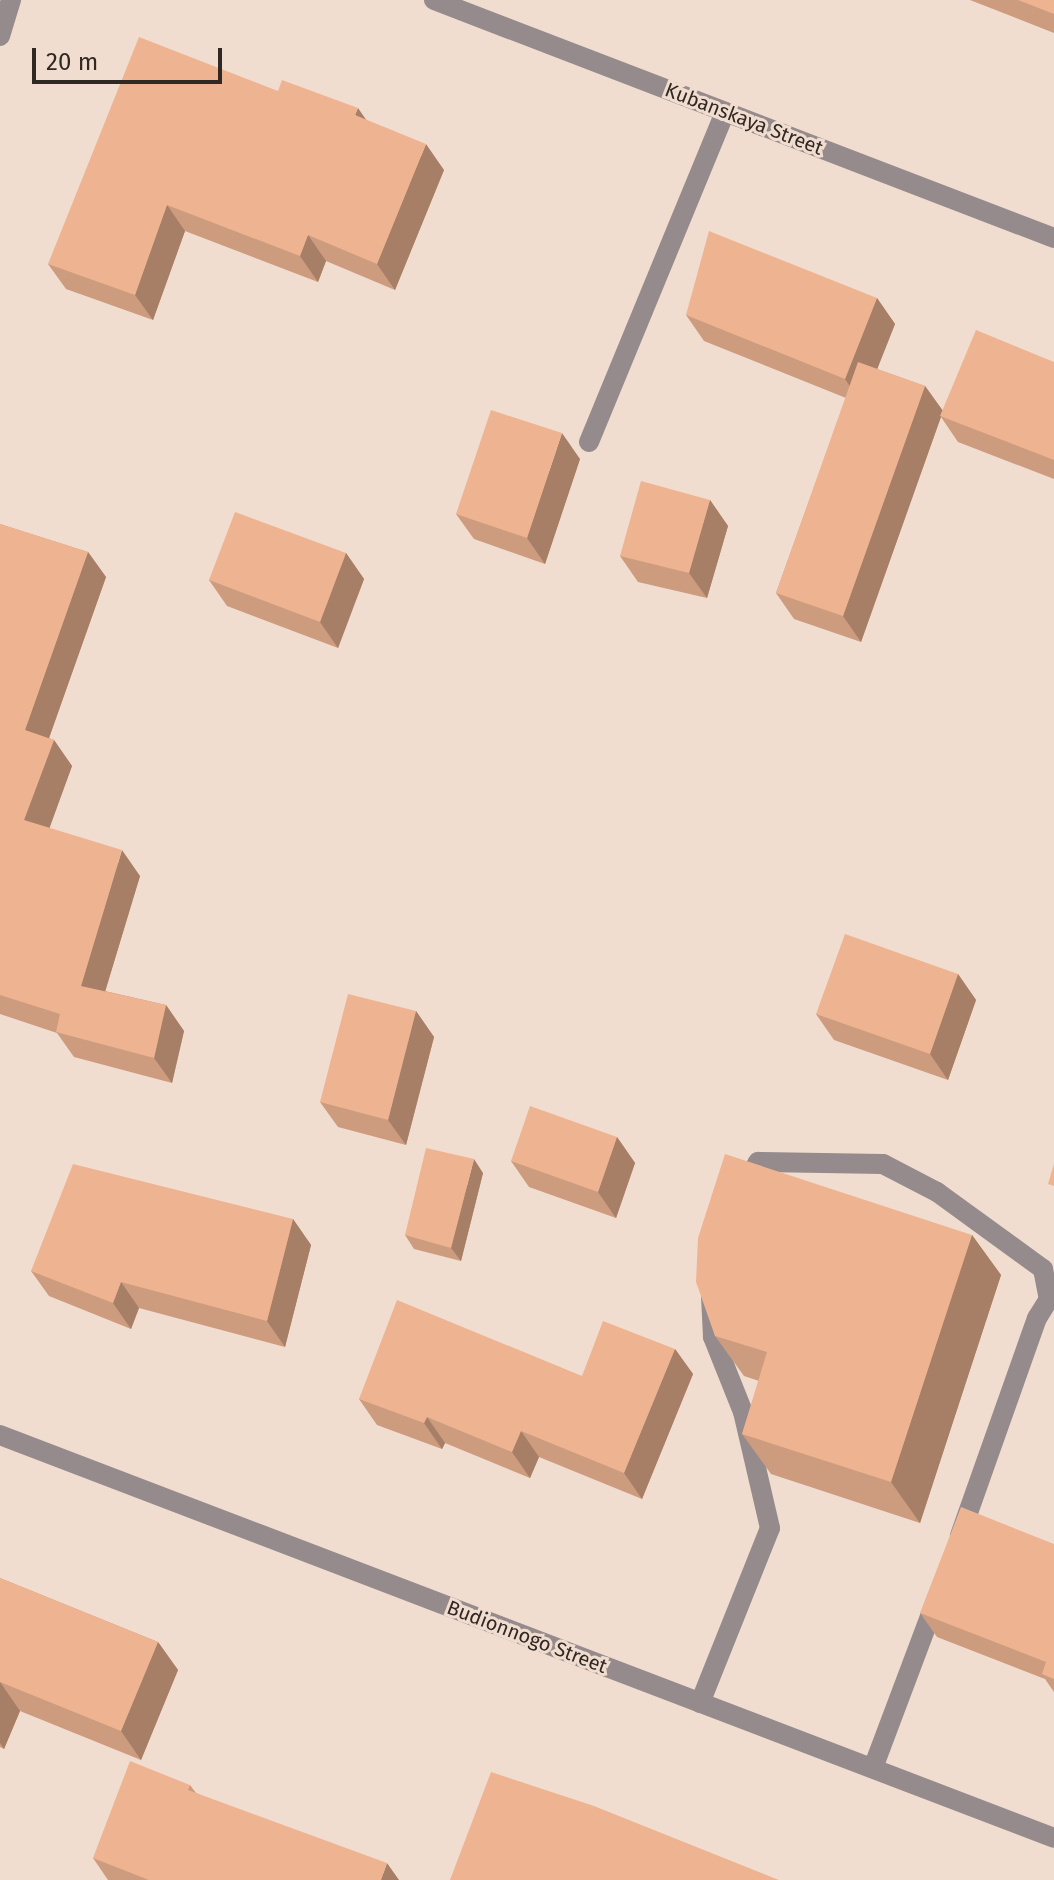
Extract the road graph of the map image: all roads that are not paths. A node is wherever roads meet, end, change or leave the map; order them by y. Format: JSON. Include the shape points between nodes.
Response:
{"nodes":[{"id":1,"x":11,"y":0,"type":"edge"},
{"id":2,"x":434,"y":0,"type":"edge"},
{"id":3,"x":0,"y":36,"type":"edge"},
{"id":4,"x":725,"y":112,"type":"junction"},
{"id":5,"x":1054,"y":238,"type":"edge"},
{"id":6,"x":589,"y":442,"type":"dead end"},
{"id":7,"x":731,"y":1209,"type":"edge"},
{"id":8,"x":712,"y":1274,"type":"edge"},
{"id":9,"x":0,"y":1435,"type":"edge"},
{"id":10,"x":700,"y":1703,"type":"junction"},
{"id":11,"x":873,"y":1768,"type":"junction"},
{"id":12,"x":1054,"y":1838,"type":"edge"}],
"edges":[{"from":1,"to":3,"type":"street"},
{"from":2,"to":4,"type":"street","name":"Kubanskaya Street"},
{"from":4,"to":5,"type":"street","name":"Kubanskaya Street"},
{"from":4,"to":6,"type":"street"},
{"from":7,"to":11,"type":"street","via":[[758,1162],[883,1164],[937,1192],[1043,1269],[1049,1299],[1037,1318]]},
{"from":8,"to":10,"type":"street","via":[[713,1337],[743,1412],[770,1528]]},
{"from":9,"to":10,"type":"street","name":"Budionnogo Street"},
{"from":10,"to":11,"type":"street","name":"Budionnogo Street"},
{"from":11,"to":12,"type":"street","name":"Budionnogo Street"}]}
